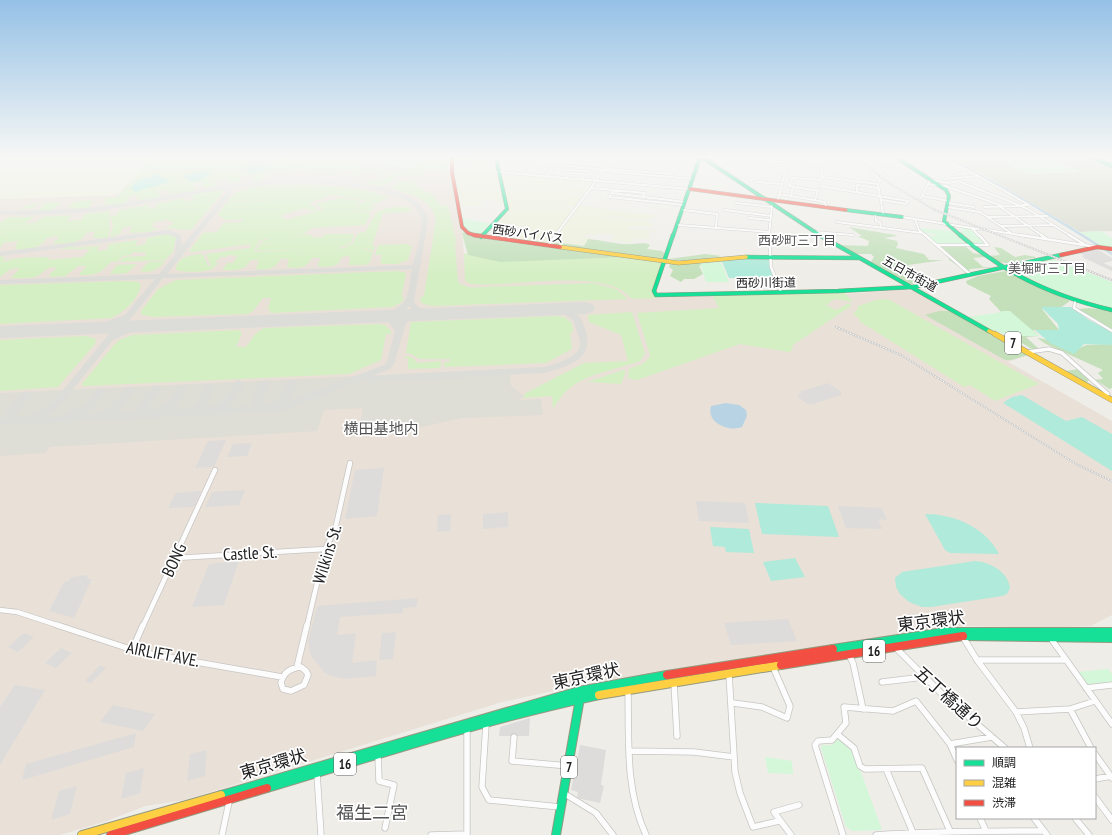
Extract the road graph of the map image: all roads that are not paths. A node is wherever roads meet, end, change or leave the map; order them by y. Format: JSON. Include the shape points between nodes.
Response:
{"nodes":[{"id":1,"x":457,"y":197,"type":"edge"},
{"id":2,"x":506,"y":197,"type":"edge"},
{"id":3,"x":584,"y":197,"type":"edge"},
{"id":4,"x":616,"y":197,"type":"edge"},
{"id":5,"x":647,"y":197,"type":"edge"},
{"id":6,"x":687,"y":197,"type":"edge"},
{"id":7,"x":748,"y":197,"type":"edge"},
{"id":8,"x":760,"y":197,"type":"edge"},
{"id":9,"x":779,"y":197,"type":"edge"},
{"id":10,"x":797,"y":197,"type":"edge"},
{"id":11,"x":816,"y":197,"type":"edge"},
{"id":12,"x":881,"y":197,"type":"edge"},
{"id":13,"x":889,"y":197,"type":"edge"},
{"id":14,"x":922,"y":197,"type":"edge"},
{"id":15,"x":948,"y":197,"type":"edge"},
{"id":16,"x":976,"y":197,"type":"edge"},
{"id":17,"x":1000,"y":197,"type":"edge"},
{"id":18,"x":1015,"y":197,"type":"edge"},
{"id":19,"x":763,"y":199,"type":"junction"},
{"id":20,"x":778,"y":200,"type":"junction"},
{"id":21,"x":815,"y":200,"type":"junction"},
{"id":22,"x":882,"y":200,"type":"junction"},
{"id":23,"x":736,"y":203,"type":"dead end"},
{"id":24,"x":948,"y":204,"type":"junction"},
{"id":25,"x":684,"y":206,"type":"junction"},
{"id":26,"x":772,"y":206,"type":"junction"},
{"id":27,"x":999,"y":206,"type":"junction"},
{"id":28,"x":1003,"y":206,"type":"junction"},
{"id":29,"x":1022,"y":206,"type":"junction"},
{"id":30,"x":826,"y":207,"type":"junction"},
{"id":31,"x":974,"y":207,"type":"dead end"},
{"id":32,"x":984,"y":207,"type":"dead end"},
{"id":33,"x":725,"y":210,"type":"dead end"},
{"id":34,"x":875,"y":213,"type":"junction"},
{"id":35,"x":883,"y":214,"type":"junction"},
{"id":36,"x":771,"y":216,"type":"junction"},
{"id":37,"x":1013,"y":216,"type":"junction"},
{"id":38,"x":1039,"y":216,"type":"junction"},
{"id":39,"x":1046,"y":216,"type":"dead end"},
{"id":40,"x":902,"y":217,"type":"joint"},
{"id":41,"x":988,"y":217,"type":"junction"},
{"id":42,"x":749,"y":218,"type":"dead end"},
{"id":43,"x":915,"y":219,"type":"junction"},
{"id":44,"x":770,"y":220,"type":"junction"},
{"id":45,"x":837,"y":222,"type":"dead end"},
{"id":46,"x":948,"y":224,"type":"junction"},
{"id":47,"x":678,"y":225,"type":"junction"},
{"id":48,"x":1054,"y":225,"type":"junction"},
{"id":49,"x":1000,"y":226,"type":"junction"},
{"id":50,"x":1027,"y":226,"type":"junction"},
{"id":51,"x":881,"y":227,"type":"junction"},
{"id":52,"x":716,"y":228,"type":"junction"},
{"id":53,"x":972,"y":228,"type":"junction"},
{"id":54,"x":978,"y":229,"type":"dead end"},
{"id":55,"x":982,"y":229,"type":"dead end"},
{"id":56,"x":769,"y":232,"type":"junction"},
{"id":57,"x":814,"y":232,"type":"junction"},
{"id":58,"x":922,"y":233,"type":"junction"},
{"id":59,"x":1012,"y":234,"type":"junction"},
{"id":60,"x":853,"y":236,"type":"dead end"},
{"id":61,"x":481,"y":237,"type":"junction"},
{"id":62,"x":1048,"y":239,"type":"junction"},
{"id":63,"x":1084,"y":244,"type":"junction"},
{"id":64,"x":936,"y":245,"type":"junction"},
{"id":65,"x":973,"y":245,"type":"junction"},
{"id":66,"x":548,"y":247,"type":"junction"},
{"id":67,"x":1107,"y":248,"type":"edge"},
{"id":68,"x":770,"y":258,"type":"junction"},
{"id":69,"x":859,"y":258,"type":"junction"},
{"id":70,"x":665,"y":261,"type":"junction"},
{"id":71,"x":1004,"y":268,"type":"junction"},
{"id":72,"x":971,"y":275,"type":"junction"},
{"id":73,"x":913,"y":287,"type":"junction"},
{"id":74,"x":781,"y":292,"type":"junction"},
{"id":75,"x":1076,"y":302,"type":"junction"},
{"id":76,"x":1112,"y":310,"type":"edge"},
{"id":77,"x":1112,"y":331,"type":"edge"},
{"id":78,"x":1028,"y":352,"type":"junction"},
{"id":79,"x":1112,"y":392,"type":"edge"},
{"id":80,"x":1106,"y":394,"type":"junction"},
{"id":81,"x":1112,"y":400,"type":"edge"},
{"id":82,"x":350,"y":463,"type":"dead end"},
{"id":83,"x":214,"y":470,"type":"dead end"},
{"id":84,"x":325,"y":549,"type":"junction"},
{"id":85,"x":176,"y":558,"type":"junction"},
{"id":86,"x":0,"y":610,"type":"edge"},
{"id":87,"x":1112,"y":632,"type":"edge"},
{"id":88,"x":963,"y":636,"type":"junction"},
{"id":89,"x":1051,"y":638,"type":"junction"},
{"id":90,"x":1112,"y":638,"type":"edge"},
{"id":91,"x":891,"y":640,"type":"junction"},
{"id":92,"x":895,"y":647,"type":"junction"},
{"id":93,"x":132,"y":650,"type":"junction"},
{"id":94,"x":849,"y":655,"type":"junction"},
{"id":95,"x":977,"y":660,"type":"junction"},
{"id":96,"x":1066,"y":660,"type":"junction"},
{"id":97,"x":773,"y":666,"type":"junction"},
{"id":98,"x":297,"y":667,"type":"junction"},
{"id":99,"x":729,"y":672,"type":"junction"},
{"id":100,"x":282,"y":677,"type":"junction"},
{"id":101,"x":924,"y":677,"type":"junction"},
{"id":102,"x":674,"y":682,"type":"junction"},
{"id":103,"x":882,"y":682,"type":"dead end"},
{"id":104,"x":1112,"y":685,"type":"edge"},
{"id":105,"x":1086,"y":688,"type":"junction"},
{"id":106,"x":628,"y":689,"type":"junction"},
{"id":107,"x":579,"y":691,"type":"junction"},
{"id":108,"x":581,"y":699,"type":"junction"},
{"id":109,"x":1095,"y":701,"type":"junction"},
{"id":110,"x":733,"y":703,"type":"junction"},
{"id":111,"x":863,"y":709,"type":"junction"},
{"id":112,"x":1070,"y":709,"type":"junction"},
{"id":113,"x":1016,"y":712,"type":"junction"},
{"id":114,"x":486,"y":722,"type":"junction"},
{"id":115,"x":1112,"y":724,"type":"edge"},
{"id":116,"x":467,"y":728,"type":"junction"},
{"id":117,"x":837,"y":734,"type":"junction"},
{"id":118,"x":677,"y":736,"type":"dead end"},
{"id":119,"x":514,"y":737,"type":"dead end"},
{"id":120,"x":992,"y":737,"type":"junction"},
{"id":121,"x":950,"y":744,"type":"junction"},
{"id":122,"x":1005,"y":747,"type":"edge"},
{"id":123,"x":1030,"y":747,"type":"edge"},
{"id":124,"x":1091,"y":747,"type":"edge"},
{"id":125,"x":630,"y":751,"type":"junction"},
{"id":126,"x":378,"y":754,"type":"junction"},
{"id":127,"x":1096,"y":755,"type":"edge"},
{"id":128,"x":734,"y":758,"type":"junction"},
{"id":129,"x":956,"y":758,"type":"edge"},
{"id":130,"x":569,"y":766,"type":"junction"},
{"id":131,"x":886,"y":769,"type":"junction"},
{"id":132,"x":317,"y":773,"type":"junction"},
{"id":133,"x":1112,"y":777,"type":"edge"},
{"id":134,"x":1096,"y":779,"type":"edge"},
{"id":135,"x":564,"y":793,"type":"junction"},
{"id":136,"x":1096,"y":798,"type":"edge"},
{"id":137,"x":230,"y":799,"type":"junction"},
{"id":138,"x":799,"y":805,"type":"dead end"},
{"id":139,"x":561,"y":808,"type":"junction"},
{"id":140,"x":980,"y":819,"type":"edge"},
{"id":141,"x":1035,"y":819,"type":"edge"},
{"id":142,"x":1077,"y":819,"type":"edge"},
{"id":143,"x":1112,"y":820,"type":"edge"},
{"id":144,"x":779,"y":821,"type":"junction"},
{"id":145,"x":123,"y":822,"type":"junction"},
{"id":146,"x":385,"y":828,"type":"dead end"},
{"id":147,"x":986,"y":830,"type":"junction"},
{"id":148,"x":950,"y":831,"type":"junction"},
{"id":149,"x":1046,"y":833,"type":"edge"},
{"id":150,"x":120,"y":834,"type":"edge"},
{"id":151,"x":467,"y":834,"type":"edge"},
{"id":152,"x":913,"y":834,"type":"edge"},
{"id":153,"x":82,"y":835,"type":"edge"},
{"id":154,"x":111,"y":835,"type":"edge"},
{"id":155,"x":222,"y":835,"type":"edge"},
{"id":156,"x":321,"y":835,"type":"edge"},
{"id":157,"x":430,"y":835,"type":"edge"},
{"id":158,"x":556,"y":835,"type":"edge"},
{"id":159,"x":613,"y":835,"type":"edge"},
{"id":160,"x":646,"y":835,"type":"edge"},
{"id":161,"x":791,"y":835,"type":"edge"},
{"id":162,"x":844,"y":835,"type":"edge"},
{"id":163,"x":876,"y":835,"type":"edge"},
{"id":164,"x":1089,"y":835,"type":"edge"}],
"edges":[{"from":1,"to":61,"type":"main road","name":"西砂バイパス","via":[[462,227],[468,233]]},
{"from":2,"to":61,"type":"main road","via":[[507,209]]},
{"from":3,"to":66,"type":"street"},
{"from":4,"to":25,"type":"street"},
{"from":5,"to":25,"type":"street"},
{"from":6,"to":25,"type":"main road"},
{"from":7,"to":19,"type":"main road"},
{"from":8,"to":19,"type":"main road","name":"五日市街道","number":"7"},
{"from":9,"to":20,"type":"street"},
{"from":10,"to":21,"type":"street"},
{"from":11,"to":21,"type":"street"},
{"from":12,"to":22,"type":"street"},
{"from":13,"to":22,"type":"street","via":[[908,201],[906,204]]},
{"from":14,"to":24,"type":"street"},
{"from":15,"to":24,"type":"main road"},
{"from":16,"to":28,"type":"street"},
{"from":17,"to":29,"type":"street"},
{"from":18,"to":29,"type":"street","via":[[1029,205]]},
{"from":19,"to":20,"type":"main road"},
{"from":19,"to":26,"type":"main road","name":"五日市街道","number":"7"},
{"from":20,"to":30,"type":"main road"},
{"from":21,"to":30,"type":"street","via":[[825,202]]},
{"from":22,"to":35,"type":"street"},
{"from":23,"to":26,"type":"street"},
{"from":24,"to":31,"type":"street"},
{"from":24,"to":41,"type":"street","via":[[980,212]]},
{"from":24,"to":46,"type":"main road","via":[[944,219]]},
{"from":25,"to":47,"type":"main road"},
{"from":25,"to":52,"type":"street","via":[[717,214]]},
{"from":26,"to":36,"type":"street"},
{"from":26,"to":57,"type":"main road","name":"五日市街道","number":"7"},
{"from":27,"to":28,"type":"street"},
{"from":27,"to":32,"type":"street"},
{"from":27,"to":37,"type":"street"},
{"from":28,"to":29,"type":"street"},
{"from":29,"to":38,"type":"street"},
{"from":30,"to":34,"type":"main road"},
{"from":33,"to":36,"type":"street"},
{"from":34,"to":35,"type":"main road"},
{"from":34,"to":51,"type":"street","via":[[876,222],[880,222]]},
{"from":35,"to":40,"type":"main road"},
{"from":36,"to":44,"type":"street"},
{"from":37,"to":38,"type":"street"},
{"from":37,"to":41,"type":"street"},
{"from":37,"to":50,"type":"street"},
{"from":38,"to":39,"type":"street"},
{"from":38,"to":48,"type":"street"},
{"from":40,"to":43,"type":"street"},
{"from":41,"to":49,"type":"street"},
{"from":42,"to":44,"type":"street"},
{"from":43,"to":46,"type":"street"},
{"from":43,"to":58,"type":"street"},
{"from":44,"to":56,"type":"street"},
{"from":45,"to":51,"type":"street"},
{"from":46,"to":53,"type":"street"},
{"from":46,"to":65,"type":"main road"},
{"from":47,"to":52,"type":"street"},
{"from":47,"to":70,"type":"main road"},
{"from":48,"to":50,"type":"street"},
{"from":48,"to":63,"type":"street"},
{"from":49,"to":50,"type":"street"},
{"from":49,"to":59,"type":"street"},
{"from":50,"to":62,"type":"street"},
{"from":51,"to":58,"type":"street"},
{"from":52,"to":56,"type":"street"},
{"from":53,"to":54,"type":"street"},
{"from":53,"to":65,"type":"street","via":[[988,245]]},
{"from":55,"to":59,"type":"street"},
{"from":56,"to":68,"type":"street"},
{"from":57,"to":60,"type":"street"},
{"from":57,"to":69,"type":"main road","name":"五日市街道","number":"7"},
{"from":58,"to":64,"type":"street"},
{"from":59,"to":62,"type":"street"},
{"from":61,"to":66,"type":"main road","name":"西砂バイパス"},
{"from":62,"to":63,"type":"street"},
{"from":63,"to":67,"type":"street"},
{"from":64,"to":65,"type":"street"},
{"from":64,"to":72,"type":"street"},
{"from":65,"to":71,"type":"main road"},
{"from":66,"to":70,"type":"main road","name":"西砂バイパス"},
{"from":67,"to":71,"type":"main road","name":"西砂川街道"},
{"from":68,"to":69,"type":"main road","name":"西砂バイパス"},
{"from":68,"to":70,"type":"main road","name":"西砂バイパス","via":[[733,257],[686,262]]},
{"from":68,"to":74,"type":"street"},
{"from":69,"to":73,"type":"main road","name":"五日市街道","number":"7"},
{"from":70,"to":74,"type":"main road","name":"西砂川街道","via":[[654,292],[656,295]]},
{"from":71,"to":72,"type":"main road","name":"西砂川街道"},
{"from":71,"to":75,"type":"main road"},
{"from":72,"to":73,"type":"main road","name":"西砂川街道"},
{"from":73,"to":74,"type":"main road","name":"西砂川街道"},
{"from":73,"to":78,"type":"main road","name":"五日市街道","number":"7"},
{"from":75,"to":76,"type":"main road"},
{"from":75,"to":77,"type":"street","via":[[1074,308]]},
{"from":78,"to":80,"type":"main road","name":"五日市街道","number":"7"},
{"from":78,"to":80,"type":"street","via":[[1053,349],[1059,351],[1086,372]]},
{"from":79,"to":80,"type":"street"},
{"from":80,"to":81,"type":"main road","name":"五日市街道","number":"7"},
{"from":82,"to":84,"type":"street","name":"Wilkins St.","via":[[335,530]]},
{"from":83,"to":85,"type":"street","name":"BONG"},
{"from":84,"to":85,"type":"street","name":"Castle St."},
{"from":84,"to":98,"type":"street","name":"Wilkins St."},
{"from":85,"to":93,"type":"street","name":"BONG"},
{"from":86,"to":93,"type":"street","name":"AIRLIFT AVE.","via":[[17,612]]},
{"from":87,"to":91,"type":"main road","name":"東京環状","number":"16","via":[[971,630]]},
{"from":88,"to":89,"type":"main road","name":"東京環状","number":"16"},
{"from":88,"to":92,"type":"main road","name":"東京環状","number":"16"},
{"from":88,"to":95,"type":"street"},
{"from":89,"to":90,"type":"main road","name":"東京環状","number":"16"},
{"from":89,"to":96,"type":"street"},
{"from":91,"to":92,"type":"street","name":"五丁橋通り"},
{"from":91,"to":107,"type":"main road","name":"東京環状","number":"16"},
{"from":92,"to":94,"type":"main road","name":"東京環状","number":"16"},
{"from":92,"to":101,"type":"street","name":"五丁橋通り"},
{"from":93,"to":100,"type":"street","name":"AIRLIFT AVE."},
{"from":94,"to":97,"type":"main road","name":"東京環状","number":"16"},
{"from":94,"to":111,"type":"street"},
{"from":95,"to":96,"type":"street"},
{"from":95,"to":113,"type":"street"},
{"from":96,"to":105,"type":"street"},
{"from":97,"to":99,"type":"main road","name":"東京環状","number":"16"},
{"from":97,"to":110,"type":"street","via":[[790,706],[786,718],[762,707]]},
{"from":98,"to":100,"type":"street","via":[[290,669]]},
{"from":98,"to":100,"type":"street","via":[[304,669],[308,675],[301,688],[294,691],[285,690],[281,683]]},
{"from":99,"to":102,"type":"main road","name":"東京環状","number":"16"},
{"from":99,"to":110,"type":"street"},
{"from":101,"to":103,"type":"street"},
{"from":101,"to":120,"type":"street","name":"五丁橋通り"},
{"from":102,"to":106,"type":"main road","name":"東京環状","number":"16"},
{"from":102,"to":118,"type":"street"},
{"from":104,"to":105,"type":"street"},
{"from":105,"to":109,"type":"street"},
{"from":106,"to":108,"type":"main road","name":"東京環状","number":"16"},
{"from":106,"to":125,"type":"street"},
{"from":107,"to":108,"type":"main road","number":"7"},
{"from":107,"to":145,"type":"main road","name":"東京環状","number":"16"},
{"from":108,"to":114,"type":"main road","name":"東京環状","number":"16"},
{"from":108,"to":130,"type":"main road","number":"7"},
{"from":109,"to":112,"type":"street"},
{"from":109,"to":115,"type":"street"},
{"from":110,"to":128,"type":"street","via":[[731,722]]},
{"from":111,"to":117,"type":"street","via":[[844,707],[846,724]]},
{"from":111,"to":121,"type":"street","via":[[893,710],[916,701]]},
{"from":112,"to":113,"type":"street"},
{"from":112,"to":124,"type":"street"},
{"from":113,"to":123,"type":"street"},
{"from":114,"to":116,"type":"main road","name":"東京環状","number":"16"},
{"from":114,"to":139,"type":"street","via":[[482,787],[489,800]]},
{"from":116,"to":126,"type":"main road","name":"東京環状","number":"16"},
{"from":116,"to":151,"type":"street"},
{"from":117,"to":131,"type":"street","via":[[854,748],[860,766],[865,769]]},
{"from":117,"to":162,"type":"street","via":[[832,740],[818,741],[815,745]]},
{"from":119,"to":130,"type":"street","via":[[512,762],[527,761]]},
{"from":120,"to":121,"type":"street"},
{"from":120,"to":122,"type":"street","name":"五丁橋通り"},
{"from":121,"to":129,"type":"street"},
{"from":125,"to":128,"type":"street","via":[[694,752]]},
{"from":125,"to":160,"type":"street","via":[[633,797]]},
{"from":126,"to":132,"type":"main road","name":"東京環状","number":"16"},
{"from":126,"to":146,"type":"street","via":[[379,781],[394,785]]},
{"from":127,"to":133,"type":"street"},
{"from":128,"to":144,"type":"street","via":[[735,773],[753,827]]},
{"from":130,"to":135,"type":"main road","number":"7"},
{"from":131,"to":148,"type":"street","via":[[922,768]]},
{"from":131,"to":152,"type":"street"},
{"from":132,"to":137,"type":"main road","name":"東京環状","number":"16"},
{"from":132,"to":156,"type":"street"},
{"from":133,"to":134,"type":"street"},
{"from":135,"to":139,"type":"main road","number":"7"},
{"from":135,"to":159,"type":"street","via":[[596,813]]},
{"from":136,"to":143,"type":"street"},
{"from":137,"to":150,"type":"main road","name":"東京環状","number":"16"},
{"from":137,"to":155,"type":"street"},
{"from":138,"to":144,"type":"street","via":[[774,812]]},
{"from":139,"to":158,"type":"main road","number":"7"},
{"from":140,"to":147,"type":"street"},
{"from":141,"to":149,"type":"street"},
{"from":142,"to":164,"type":"street"},
{"from":144,"to":161,"type":"street"},
{"from":145,"to":150,"type":"street"},
{"from":145,"to":153,"type":"main road","name":"東京環状","number":"16"},
{"from":147,"to":148,"type":"street"},
{"from":147,"to":149,"type":"street"},
{"from":148,"to":152,"type":"street"},
{"from":150,"to":154,"type":"main road","name":"東京環状","number":"16"},
{"from":151,"to":157,"type":"street"},
{"from":152,"to":163,"type":"street"}]}
